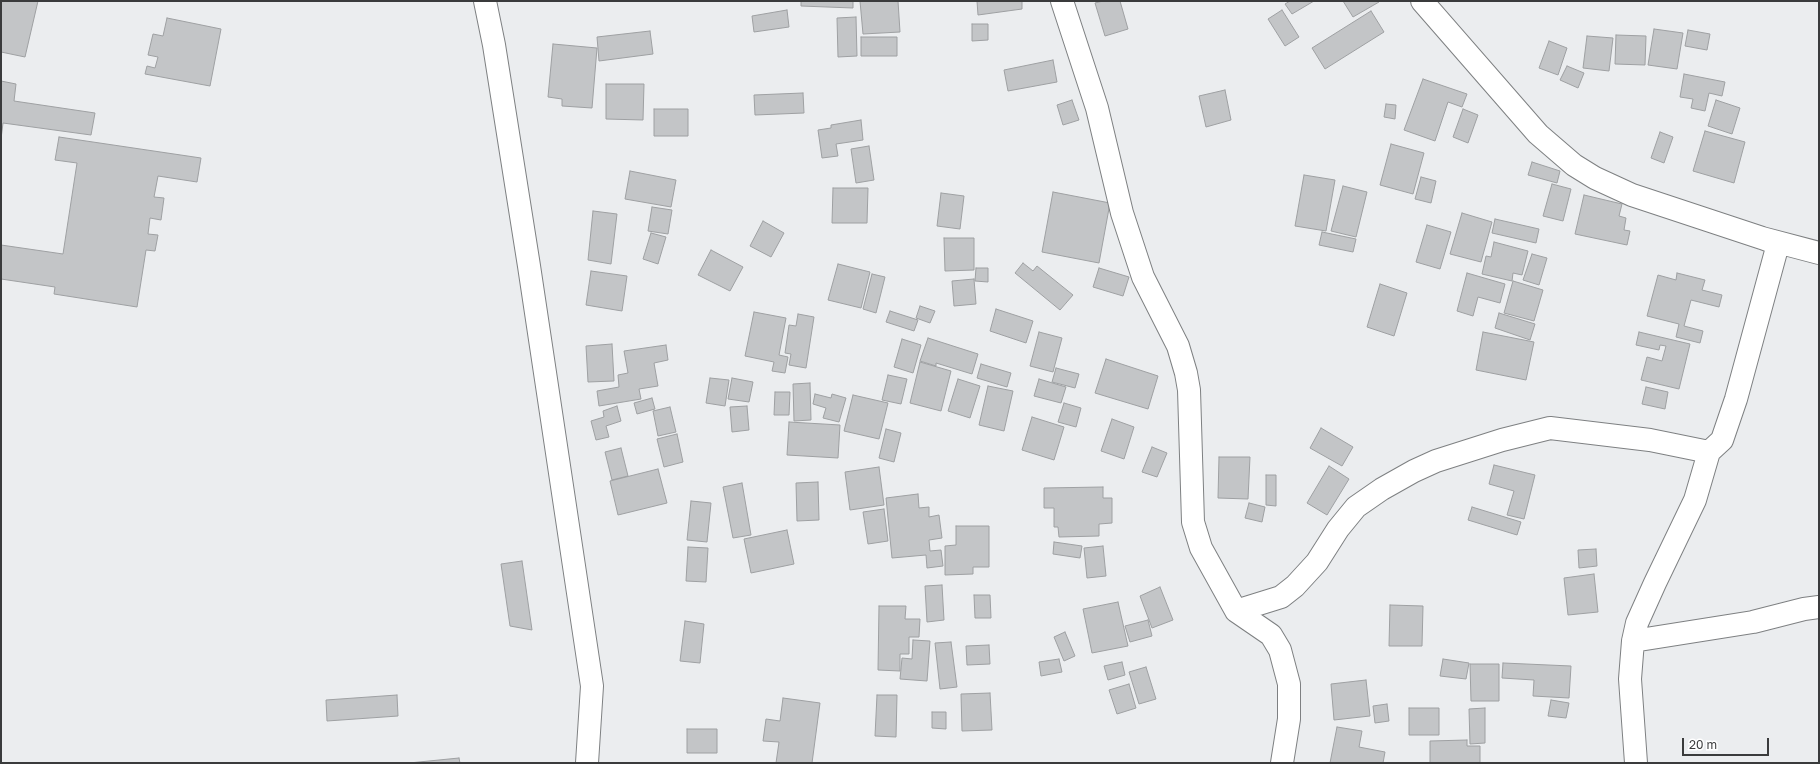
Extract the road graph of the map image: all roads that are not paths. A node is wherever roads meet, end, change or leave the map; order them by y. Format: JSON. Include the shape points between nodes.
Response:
{"nodes":[{"id":1,"x":485,"y":1,"type":"edge"},
{"id":2,"x":1062,"y":1,"type":"edge"},
{"id":3,"x":1422,"y":1,"type":"edge"},
{"id":4,"x":1762,"y":238,"type":"junction"},
{"id":5,"x":1819,"y":253,"type":"edge"},
{"id":6,"x":1709,"y":452,"type":"junction"},
{"id":7,"x":1819,"y":607,"type":"edge"},
{"id":8,"x":1236,"y":611,"type":"junction"},
{"id":9,"x":1633,"y":641,"type":"junction"},
{"id":10,"x":587,"y":763,"type":"edge"},
{"id":11,"x":1282,"y":763,"type":"edge"},
{"id":12,"x":1636,"y":763,"type":"edge"}],
"edges":[{"from":1,"to":10,"type":"street","via":[[494,45],[592,686]]},
{"from":2,"to":8,"type":"street","via":[[1097,108],[1122,213],[1142,277],[1178,346],[1186,373],[1189,390],[1193,522],[1201,548]]},
{"from":3,"to":4,"type":"street","via":[[1538,134],[1574,165],[1632,195]]},
{"from":4,"to":5,"type":"street"},
{"from":4,"to":6,"type":"street","via":[[1778,244],[1736,399],[1722,440]]},
{"from":6,"to":8,"type":"street","via":[[1650,440],[1550,428],[1436,461],[1382,489],[1356,507],[1317,562],[1281,597]]},
{"from":6,"to":9,"type":"street","via":[[1695,500],[1644,607]]},
{"from":7,"to":9,"type":"street","via":[[1754,622]]},
{"from":8,"to":11,"type":"street","via":[[1271,635],[1280,650],[1289,684],[1288,719]]},
{"from":9,"to":12,"type":"street","via":[[1630,686]]}]}
